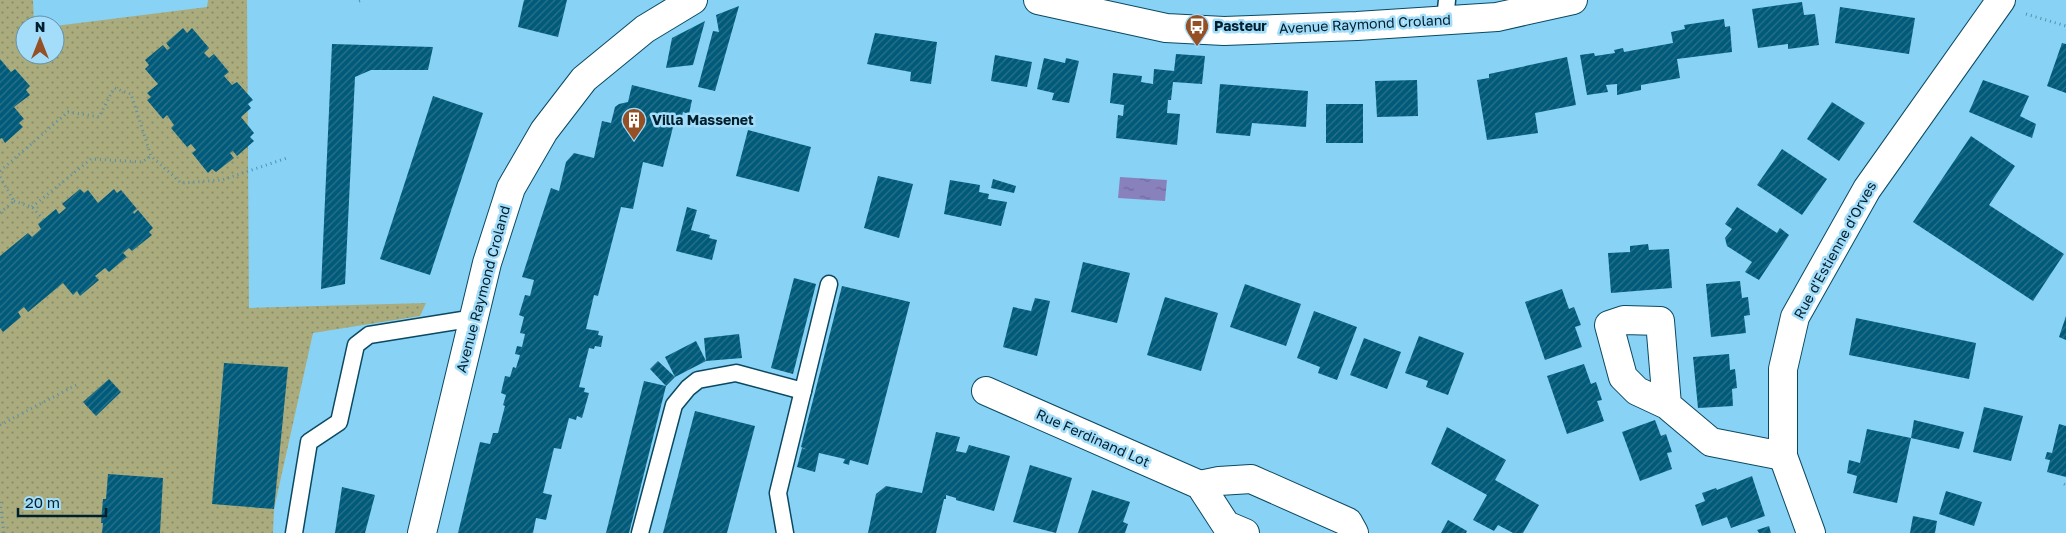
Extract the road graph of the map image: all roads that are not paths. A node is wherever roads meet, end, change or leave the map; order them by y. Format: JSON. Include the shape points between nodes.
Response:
{"nodes":[{"id":1,"x":693,"y":0,"type":"edge"},
{"id":2,"x":1038,"y":0,"type":"edge"},
{"id":3,"x":1573,"y":0,"type":"edge"},
{"id":4,"x":1999,"y":2,"type":"edge"},
{"id":5,"x":1446,"y":10,"type":"edge"},
{"id":6,"x":829,"y":284,"type":"dead end"},
{"id":7,"x":474,"y":318,"type":"junction"},
{"id":8,"x":986,"y":391,"type":"dead end"},
{"id":9,"x":803,"y":392,"type":"junction"},
{"id":10,"x":1667,"y":405,"type":"dead end"},
{"id":11,"x":1783,"y":456,"type":"junction"},
{"id":12,"x":1200,"y":486,"type":"junction"},
{"id":13,"x":294,"y":533,"type":"edge"},
{"id":14,"x":422,"y":533,"type":"edge"},
{"id":15,"x":640,"y":533,"type":"edge"},
{"id":16,"x":785,"y":533,"type":"edge"},
{"id":17,"x":1246,"y":533,"type":"edge"},
{"id":18,"x":1354,"y":533,"type":"edge"},
{"id":19,"x":1811,"y":533,"type":"edge"}],
"edges":[{"from":1,"to":7,"type":"street","name":"Avenue Raymond Croland","via":[[645,29],[584,79],[544,131],[511,188],[487,263]]},
{"from":2,"to":5,"type":"street","name":"Avenue Raymond Croland","via":[[1166,28],[1224,31],[1357,26]]},
{"from":3,"to":5,"type":"street","name":"Avenue Raymond Croland","via":[[1497,17]]},
{"from":4,"to":11,"type":"street","name":"Rue d'Estienne d'Orves","via":[[1867,189],[1795,317],[1783,369]]},
{"from":6,"to":9,"type":"lane"},
{"from":7,"to":13,"type":"lane","via":[[369,335],[356,346],[339,422],[309,442]]},
{"from":7,"to":14,"type":"street","name":"Avenue Raymond Croland"},
{"from":8,"to":12,"type":"street","name":"Rue Ferdinand Lot"},
{"from":9,"to":15,"type":"lane","via":[[736,373],[698,380],[688,388],[674,405]]},
{"from":9,"to":16,"type":"lane","via":[[778,493]]},
{"from":10,"to":11,"type":"street","via":[[1711,442]]},
{"from":11,"to":19,"type":"street","name":"Rue d'Estienne d'Orves"},
{"from":12,"to":17,"type":"street","via":[[1226,525]]},
{"from":12,"to":18,"type":"street","via":[[1251,479],[1348,522]]}]}
